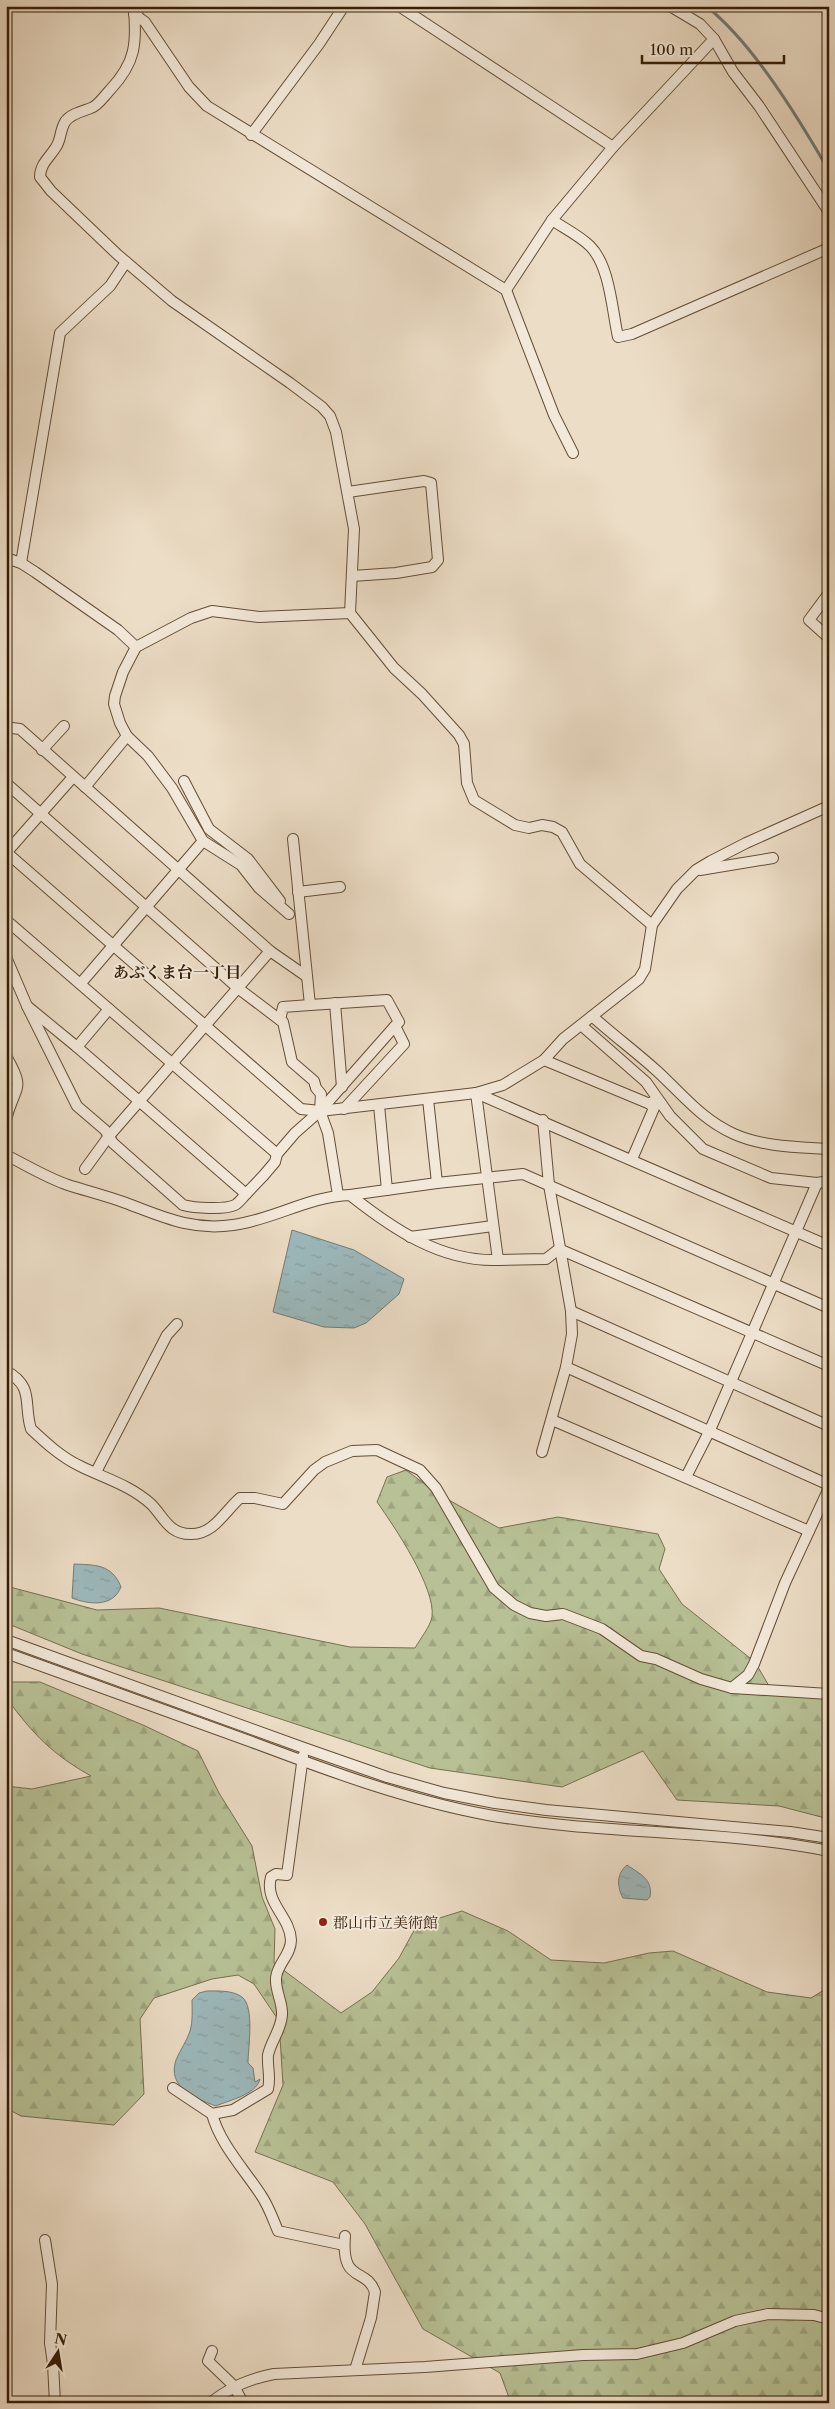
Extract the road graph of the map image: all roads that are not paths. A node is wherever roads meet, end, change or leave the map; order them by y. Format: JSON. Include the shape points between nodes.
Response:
{"nodes":[{"id":1,"x":142,"y":6,"type":"edge"},
{"id":2,"x":344,"y":6,"type":"edge"},
{"id":3,"x":399,"y":6,"type":"edge"},
{"id":4,"x":670,"y":6,"type":"edge"},
{"id":5,"x":134,"y":10,"type":"edge"},
{"id":6,"x":714,"y":39,"type":"junction"},
{"id":7,"x":251,"y":135,"type":"junction"},
{"id":8,"x":614,"y":147,"type":"junction"},
{"id":9,"x":829,"y":212,"type":"edge"},
{"id":10,"x":552,"y":220,"type":"junction"},
{"id":11,"x":829,"y":248,"type":"edge"},
{"id":12,"x":126,"y":262,"type":"junction"},
{"id":13,"x":506,"y":290,"type":"junction"},
{"id":14,"x":573,"y":453,"type":"dead end"},
{"id":15,"x":348,"y":492,"type":"junction"},
{"id":16,"x":6,"y":558,"type":"edge"},
{"id":17,"x":21,"y":563,"type":"junction"},
{"id":18,"x":352,"y":576,"type":"junction"},
{"id":19,"x":829,"y":593,"type":"edge"},
{"id":20,"x":350,"y":613,"type":"junction"},
{"id":21,"x":829,"y":638,"type":"edge"},
{"id":22,"x":136,"y":647,"type":"junction"},
{"id":23,"x":64,"y":726,"type":"dead end"},
{"id":24,"x":6,"y":730,"type":"edge"},
{"id":25,"x":128,"y":736,"type":"junction"},
{"id":26,"x":42,"y":750,"type":"junction"},
{"id":27,"x":73,"y":777,"type":"junction"},
{"id":28,"x":184,"y":781,"type":"dead end"},
{"id":29,"x":6,"y":783,"type":"edge"},
{"id":30,"x":85,"y":787,"type":"junction"},
{"id":31,"x":829,"y":806,"type":"edge"},
{"id":32,"x":40,"y":814,"type":"junction"},
{"id":33,"x":294,"y":839,"type":"dead end"},
{"id":34,"x":203,"y":841,"type":"junction"},
{"id":35,"x":6,"y":852,"type":"edge"},
{"id":36,"x":773,"y":858,"type":"dead end"},
{"id":37,"x":180,"y":870,"type":"junction"},
{"id":38,"x":696,"y":870,"type":"junction"},
{"id":39,"x":340,"y":887,"type":"dead end"},
{"id":40,"x":298,"y":892,"type":"junction"},
{"id":41,"x":147,"y":907,"type":"junction"},
{"id":42,"x":6,"y":920,"type":"edge"},
{"id":43,"x":652,"y":924,"type":"junction"},
{"id":44,"x":113,"y":946,"type":"junction"},
{"id":45,"x":270,"y":952,"type":"junction"},
{"id":46,"x":6,"y":957,"type":"edge"},
{"id":47,"x":306,"y":976,"type":"junction"},
{"id":48,"x":81,"y":983,"type":"junction"},
{"id":49,"x":239,"y":989,"type":"junction"},
{"id":50,"x":335,"y":1003,"type":"junction"},
{"id":51,"x":310,"y":1005,"type":"junction"},
{"id":52,"x":26,"y":1006,"type":"junction"},
{"id":53,"x":109,"y":1009,"type":"junction"},
{"id":54,"x":592,"y":1016,"type":"junction"},
{"id":55,"x":280,"y":1020,"type":"junction"},
{"id":56,"x":581,"y":1025,"type":"junction"},
{"id":57,"x":205,"y":1026,"type":"junction"},
{"id":58,"x":395,"y":1026,"type":"junction"},
{"id":59,"x":77,"y":1047,"type":"junction"},
{"id":60,"x":6,"y":1056,"type":"edge"},
{"id":61,"x":544,"y":1060,"type":"junction"},
{"id":62,"x":172,"y":1064,"type":"junction"},
{"id":63,"x":342,"y":1087,"type":"junction"},
{"id":64,"x":476,"y":1093,"type":"junction"},
{"id":65,"x":428,"y":1099,"type":"junction"},
{"id":66,"x":653,"y":1101,"type":"junction"},
{"id":67,"x":140,"y":1103,"type":"junction"},
{"id":68,"x":379,"y":1105,"type":"junction"},
{"id":69,"x":344,"y":1109,"type":"junction"},
{"id":70,"x":320,"y":1111,"type":"junction"},
{"id":71,"x":6,"y":1120,"type":"edge"},
{"id":72,"x":542,"y":1120,"type":"junction"},
{"id":73,"x":109,"y":1136,"type":"junction"},
{"id":74,"x":829,"y":1149,"type":"edge"},
{"id":75,"x":277,"y":1154,"type":"junction"},
{"id":76,"x":6,"y":1155,"type":"edge"},
{"id":77,"x":632,"y":1159,"type":"junction"},
{"id":78,"x":85,"y":1168,"type":"dead end"},
{"id":79,"x":487,"y":1177,"type":"junction"},
{"id":80,"x":829,"y":1181,"type":"edge"},
{"id":81,"x":437,"y":1182,"type":"junction"},
{"id":82,"x":817,"y":1183,"type":"junction"},
{"id":83,"x":549,"y":1185,"type":"junction"},
{"id":84,"x":387,"y":1190,"type":"junction"},
{"id":85,"x":246,"y":1194,"type":"junction"},
{"id":86,"x":338,"y":1195,"type":"junction"},
{"id":87,"x":350,"y":1195,"type":"junction"},
{"id":88,"x":493,"y":1226,"type":"junction"},
{"id":89,"x":795,"y":1231,"type":"junction"},
{"id":90,"x":409,"y":1237,"type":"junction"},
{"id":91,"x":829,"y":1246,"type":"edge"},
{"id":92,"x":559,"y":1249,"type":"junction"},
{"id":93,"x":498,"y":1260,"type":"junction"},
{"id":94,"x":772,"y":1284,"type":"junction"},
{"id":95,"x":829,"y":1308,"type":"edge"},
{"id":96,"x":571,"y":1311,"type":"junction"},
{"id":97,"x":177,"y":1324,"type":"dead end"},
{"id":98,"x":751,"y":1332,"type":"junction"},
{"id":99,"x":829,"y":1366,"type":"edge"},
{"id":100,"x":566,"y":1367,"type":"junction"},
{"id":101,"x":6,"y":1371,"type":"edge"},
{"id":102,"x":731,"y":1382,"type":"junction"},
{"id":103,"x":552,"y":1420,"type":"junction"},
{"id":104,"x":829,"y":1426,"type":"edge"},
{"id":105,"x":710,"y":1430,"type":"junction"},
{"id":106,"x":542,"y":1452,"type":"dead end"},
{"id":107,"x":96,"y":1472,"type":"junction"},
{"id":108,"x":686,"y":1477,"type":"junction"},
{"id":109,"x":829,"y":1486,"type":"edge"},
{"id":110,"x":809,"y":1531,"type":"junction"},
{"id":111,"x":6,"y":1640,"type":"edge"},
{"id":112,"x":6,"y":1653,"type":"edge"},
{"id":113,"x":732,"y":1688,"type":"junction"},
{"id":114,"x":829,"y":1694,"type":"edge"},
{"id":115,"x":304,"y":1748,"type":"junction"},
{"id":116,"x":302,"y":1761,"type":"junction"},
{"id":117,"x":829,"y":1838,"type":"edge"},
{"id":118,"x":829,"y":1851,"type":"edge"},
{"id":119,"x":173,"y":2088,"type":"dead end"},
{"id":120,"x":212,"y":2114,"type":"junction"},
{"id":121,"x":45,"y":2240,"type":"dead end"},
{"id":122,"x":829,"y":2319,"type":"edge"},
{"id":123,"x":212,"y":2351,"type":"dead end"},
{"id":124,"x":355,"y":2370,"type":"junction"},
{"id":125,"x":234,"y":2386,"type":"junction"},
{"id":126,"x":54,"y":2403,"type":"edge"},
{"id":127,"x":210,"y":2403,"type":"edge"},
{"id":128,"x":243,"y":2403,"type":"edge"}],
"edges":[{"from":1,"to":5,"type":"street"},
{"from":2,"to":7,"type":"street"},
{"from":3,"to":8,"type":"street"},
{"from":4,"to":6,"type":"street","via":[[700,24]]},
{"from":5,"to":7,"type":"street","via":[[189,87],[207,106]]},
{"from":5,"to":12,"type":"street","via":[[136,40],[127,70],[101,100],[66,121],[60,141],[40,172],[41,180],[50,191]]},
{"from":6,"to":8,"type":"street"},
{"from":6,"to":9,"type":"street"},
{"from":7,"to":13,"type":"street"},
{"from":8,"to":10,"type":"street"},
{"from":10,"to":11,"type":"street","via":[[597,254],[604,267],[618,338]]},
{"from":10,"to":13,"type":"street"},
{"from":12,"to":15,"type":"street","via":[[180,307],[330,416]]},
{"from":12,"to":17,"type":"street","via":[[110,286],[60,333]]},
{"from":13,"to":14,"type":"street","via":[[554,416]]},
{"from":15,"to":18,"type":"street","via":[[354,529]]},
{"from":15,"to":18,"type":"street","via":[[424,481],[431,483],[438,560],[432,568]]},
{"from":16,"to":17,"type":"street"},
{"from":17,"to":22,"type":"street","via":[[118,630]]},
{"from":18,"to":20,"type":"street"},
{"from":19,"to":21,"type":"street","via":[[809,620]]},
{"from":20,"to":22,"type":"street","via":[[259,617],[212,611]]},
{"from":20,"to":43,"type":"street","via":[[394,668],[459,735],[464,744],[467,783],[474,800],[516,825],[529,828],[542,825],[562,832],[580,864]]},
{"from":22,"to":25,"type":"street","via":[[123,672],[114,704],[120,724]]},
{"from":23,"to":26,"type":"street"},
{"from":24,"to":26,"type":"street","via":[[20,729]]},
{"from":25,"to":30,"type":"street"},
{"from":25,"to":34,"type":"street","via":[[172,788]]},
{"from":26,"to":27,"type":"street"},
{"from":27,"to":30,"type":"street"},
{"from":27,"to":32,"type":"street"},
{"from":28,"to":34,"type":"street","via":[[210,829],[248,859],[289,914],[259,888],[241,865]]},
{"from":29,"to":32,"type":"street"},
{"from":30,"to":37,"type":"street"},
{"from":31,"to":38,"type":"street","via":[[746,843]]},
{"from":32,"to":35,"type":"street"},
{"from":32,"to":41,"type":"street"},
{"from":33,"to":40,"type":"street"},
{"from":34,"to":37,"type":"street"},
{"from":35,"to":44,"type":"street"},
{"from":36,"to":38,"type":"street"},
{"from":37,"to":41,"type":"street"},
{"from":37,"to":45,"type":"street"},
{"from":38,"to":43,"type":"street","via":[[677,889]]},
{"from":39,"to":40,"type":"street"},
{"from":40,"to":47,"type":"street"},
{"from":41,"to":44,"type":"street"},
{"from":41,"to":49,"type":"street"},
{"from":42,"to":48,"type":"street"},
{"from":43,"to":54,"type":"street","via":[[645,969],[639,979]]},
{"from":44,"to":48,"type":"street"},
{"from":44,"to":57,"type":"street"},
{"from":45,"to":47,"type":"street"},
{"from":45,"to":49,"type":"street"},
{"from":46,"to":52,"type":"street"},
{"from":47,"to":51,"type":"street"},
{"from":48,"to":53,"type":"street"},
{"from":49,"to":55,"type":"street"},
{"from":49,"to":57,"type":"street"},
{"from":50,"to":51,"type":"street"},
{"from":50,"to":58,"type":"street","via":[[387,1000],[399,1022]]},
{"from":50,"to":63,"type":"street"},
{"from":51,"to":55,"type":"street","via":[[283,1007]]},
{"from":52,"to":59,"type":"street"},
{"from":52,"to":73,"type":"street","via":[[77,1106]]},
{"from":53,"to":59,"type":"street"},
{"from":53,"to":62,"type":"street"},
{"from":54,"to":56,"type":"street"},
{"from":54,"to":74,"type":"street","via":[[715,1124],[735,1134],[768,1143]]},
{"from":55,"to":70,"type":"street","via":[[292,1062],[314,1081],[321,1094]]},
{"from":56,"to":61,"type":"street"},
{"from":56,"to":66,"type":"street","via":[[646,1082]]},
{"from":57,"to":62,"type":"street"},
{"from":57,"to":70,"type":"street","via":[[301,1109]]},
{"from":58,"to":63,"type":"street"},
{"from":58,"to":69,"type":"street","via":[[404,1044]]},
{"from":59,"to":67,"type":"street"},
{"from":60,"to":71,"type":"street","via":[[17,1074],[19,1086]]},
{"from":61,"to":64,"type":"street","via":[[503,1084]]},
{"from":61,"to":66,"type":"street"},
{"from":62,"to":67,"type":"street"},
{"from":62,"to":75,"type":"street"},
{"from":63,"to":70,"type":"street"},
{"from":64,"to":65,"type":"street"},
{"from":64,"to":72,"type":"street"},
{"from":64,"to":79,"type":"street"},
{"from":65,"to":68,"type":"street"},
{"from":65,"to":81,"type":"street"},
{"from":66,"to":77,"type":"street","via":[[654,1108]]},
{"from":66,"to":82,"type":"street","via":[[703,1149],[770,1178]]},
{"from":67,"to":73,"type":"street"},
{"from":67,"to":85,"type":"street"},
{"from":68,"to":69,"type":"street"},
{"from":68,"to":84,"type":"street"},
{"from":69,"to":70,"type":"street"},
{"from":70,"to":75,"type":"street"},
{"from":70,"to":86,"type":"street","via":[[328,1133]]},
{"from":72,"to":77,"type":"street"},
{"from":72,"to":83,"type":"street"},
{"from":73,"to":78,"type":"street"},
{"from":73,"to":85,"type":"street","via":[[183,1205],[230,1207]]},
{"from":75,"to":85,"type":"street","via":[[275,1162]]},
{"from":76,"to":86,"type":"street","via":[[66,1184],[164,1219],[189,1224],[242,1224]]},
{"from":77,"to":89,"type":"street"},
{"from":79,"to":81,"type":"street"},
{"from":79,"to":83,"type":"street","via":[[523,1174]]},
{"from":79,"to":88,"type":"street"},
{"from":80,"to":82,"type":"street"},
{"from":81,"to":84,"type":"street"},
{"from":82,"to":89,"type":"street"},
{"from":83,"to":92,"type":"street"},
{"from":83,"to":94,"type":"street"},
{"from":84,"to":87,"type":"street"},
{"from":86,"to":87,"type":"street"},
{"from":87,"to":90,"type":"street","via":[[393,1229]]},
{"from":88,"to":90,"type":"street"},
{"from":88,"to":93,"type":"street"},
{"from":89,"to":91,"type":"street"},
{"from":89,"to":94,"type":"street"},
{"from":90,"to":93,"type":"street","via":[[457,1256],[478,1261]]},
{"from":92,"to":93,"type":"street","via":[[546,1259]]},
{"from":92,"to":96,"type":"street"},
{"from":92,"to":98,"type":"street"},
{"from":94,"to":95,"type":"street"},
{"from":94,"to":98,"type":"street"},
{"from":96,"to":100,"type":"street","via":[[572,1334]]},
{"from":96,"to":102,"type":"street"},
{"from":97,"to":107,"type":"street","via":[[167,1335]]},
{"from":98,"to":99,"type":"street"},
{"from":98,"to":102,"type":"street"},
{"from":100,"to":103,"type":"street"},
{"from":100,"to":105,"type":"street"},
{"from":101,"to":107,"type":"street","via":[[24,1387],[31,1429],[70,1461]]},
{"from":102,"to":104,"type":"street"},
{"from":102,"to":105,"type":"street"},
{"from":103,"to":106,"type":"street"},
{"from":103,"to":108,"type":"street"},
{"from":105,"to":108,"type":"street"},
{"from":105,"to":109,"type":"street"},
{"from":107,"to":113,"type":"street","via":[[134,1491],[152,1505],[171,1528],[198,1534],[220,1521],[240,1498],[283,1504],[325,1462],[352,1451],[376,1450],[420,1470],[436,1488],[494,1588],[514,1605],[546,1616],[563,1614],[602,1629],[641,1656]]},
{"from":108,"to":110,"type":"street"},
{"from":109,"to":110,"type":"street"},
{"from":110,"to":113,"type":"street","via":[[754,1664],[748,1675]]},
{"from":111,"to":115,"type":"street"},
{"from":112,"to":116,"type":"street"},
{"from":113,"to":114,"type":"street"},
{"from":115,"to":116,"type":"street"},
{"from":115,"to":117,"type":"street","via":[[387,1777],[495,1803]]},
{"from":116,"to":118,"type":"street","via":[[416,1799],[488,1815],[771,1842]]},
{"from":116,"to":120,"type":"street","via":[[286,1875],[271,1877],[269,1886],[271,1898],[288,1924],[291,1943],[277,1971],[277,1994],[282,2014],[268,2055],[268,2089],[233,2110]]},
{"from":119,"to":120,"type":"street"},
{"from":120,"to":124,"type":"street","via":[[222,2138],[263,2197],[278,2231],[344,2241],[348,2267],[368,2280],[375,2292],[373,2312]]},
{"from":121,"to":126,"type":"street","via":[[52,2284],[50,2343]]},
{"from":122,"to":124,"type":"street","via":[[788,2314],[735,2320],[683,2343],[637,2354]]},
{"from":123,"to":125,"type":"street","via":[[208,2361],[210,2365]]},
{"from":124,"to":125,"type":"street","via":[[274,2374],[254,2377]]},
{"from":125,"to":127,"type":"street"},
{"from":125,"to":128,"type":"street"}]}
